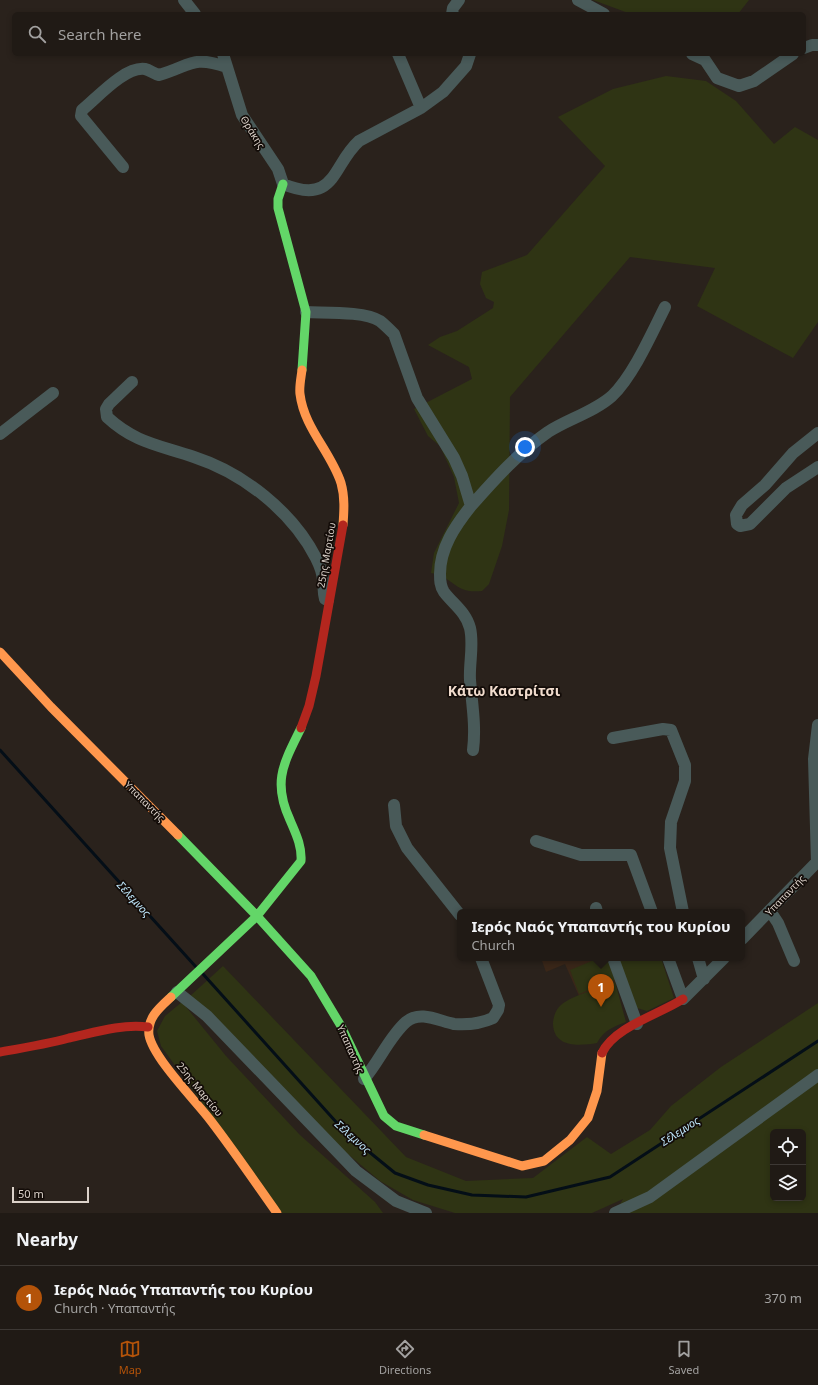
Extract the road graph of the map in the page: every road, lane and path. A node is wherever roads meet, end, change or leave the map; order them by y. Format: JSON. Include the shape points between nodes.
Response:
{"nodes":[{"id":1,"x":184,"y":0,"type":"edge"},
{"id":2,"x":459,"y":0,"type":"edge"},
{"id":3,"x":578,"y":0,"type":"edge"},
{"id":4,"x":193,"y":12,"type":"edge"},
{"id":5,"x":452,"y":12,"type":"edge"},
{"id":6,"x":600,"y":12,"type":"edge"},
{"id":7,"x":818,"y":45,"type":"edge"},
{"id":8,"x":806,"y":47,"type":"edge"},
{"id":9,"x":224,"y":56,"type":"edge"},
{"id":10,"x":399,"y":56,"type":"edge"},
{"id":11,"x":469,"y":56,"type":"edge"},
{"id":12,"x":696,"y":56,"type":"edge"},
{"id":13,"x":790,"y":56,"type":"edge"},
{"id":14,"x":227,"y":67,"type":"junction"},
{"id":15,"x":421,"y":108,"type":"junction"},
{"id":16,"x":123,"y":167,"type":"dead end"},
{"id":17,"x":283,"y":184,"type":"junction"},
{"id":18,"x":665,"y":307,"type":"dead end"},
{"id":19,"x":306,"y":312,"type":"junction"},
{"id":20,"x":132,"y":382,"type":"dead end"},
{"id":21,"x":53,"y":393,"type":"dead end"},
{"id":22,"x":818,"y":433,"type":"edge"},
{"id":23,"x":0,"y":434,"type":"edge"},
{"id":24,"x":818,"y":467,"type":"edge"},
{"id":25,"x":471,"y":506,"type":"junction"},
{"id":26,"x":329,"y":601,"type":"junction"},
{"id":27,"x":0,"y":652,"type":"edge"},
{"id":28,"x":818,"y":725,"type":"edge"},
{"id":29,"x":613,"y":738,"type":"dead end"},
{"id":30,"x":473,"y":750,"type":"dead end"},
{"id":31,"x":394,"y":806,"type":"dead end"},
{"id":32,"x":536,"y":841,"type":"dead end"},
{"id":33,"x":818,"y":862,"type":"edge"},
{"id":34,"x":651,"y":909,"type":"edge"},
{"id":35,"x":682,"y":909,"type":"edge"},
{"id":36,"x":457,"y":911,"type":"edge"},
{"id":37,"x":770,"y":911,"type":"junction"},
{"id":38,"x":257,"y":916,"type":"junction"},
{"id":39,"x":745,"y":937,"type":"edge"},
{"id":40,"x":482,"y":961,"type":"edge"},
{"id":41,"x":614,"y":961,"type":"edge"},
{"id":42,"x":669,"y":961,"type":"edge"},
{"id":43,"x":699,"y":961,"type":"edge"},
{"id":44,"x":721,"y":961,"type":"edge"},
{"id":45,"x":794,"y":961,"type":"dead end"},
{"id":46,"x":704,"y":979,"type":"junction"},
{"id":47,"x":176,"y":992,"type":"junction"},
{"id":48,"x":683,"y":999,"type":"junction"},
{"id":49,"x":637,"y":1024,"type":"junction"},
{"id":50,"x":148,"y":1027,"type":"junction"},
{"id":51,"x":0,"y":1052,"type":"edge"},
{"id":52,"x":818,"y":1075,"type":"edge"},
{"id":53,"x":364,"y":1079,"type":"junction"},
{"id":54,"x":277,"y":1213,"type":"edge"},
{"id":55,"x":426,"y":1213,"type":"edge"},
{"id":56,"x":615,"y":1213,"type":"edge"}],
"edges":[{"from":1,"to":4,"type":"street"},
{"from":2,"to":5,"type":"street"},
{"from":3,"to":6,"type":"street"},
{"from":7,"to":8,"type":"street"},
{"from":9,"to":14,"type":"street","name":"Θράκης"},
{"from":10,"to":15,"type":"street"},
{"from":11,"to":15,"type":"street","via":[[466,66],[449,87]]},
{"from":12,"to":13,"type":"street","via":[[705,60],[717,78],[739,86],[754,81]]},
{"from":14,"to":16,"type":"street","via":[[200,61],[184,64],[159,75],[144,69],[131,71],[82,110],[81,116]]},
{"from":14,"to":17,"type":"street","name":"Θράκης","via":[[242,115],[278,169]]},
{"from":15,"to":17,"type":"street","via":[[359,141],[328,183],[310,189],[297,189]]},
{"from":17,"to":19,"type":"street","name":"25ης Μαρτίου","via":[[278,198],[278,208]]},
{"from":18,"to":25,"type":"street","via":[[634,363],[612,395],[537,440],[493,481]]},
{"from":19,"to":25,"type":"street","via":[[372,317],[394,334],[417,398],[454,458]]},
{"from":19,"to":26,"type":"street","name":"25ης Μαρτίου","via":[[301,404],[306,419],[334,463],[344,500],[344,524]]},
{"from":20,"to":26,"type":"street","via":[[106,408],[107,416],[132,437],[211,464],[257,489],[269,499],[316,558],[324,580],[325,599]]},
{"from":21,"to":23,"type":"street"},
{"from":22,"to":24,"type":"street","via":[[742,505],[736,515],[736,524],[750,524],[781,492]]},
{"from":25,"to":30,"type":"street","via":[[454,529],[446,546],[440,565],[440,582],[443,591],[463,613],[470,628],[470,680],[475,731]]},
{"from":26,"to":38,"type":"street","name":"25ης Μαρτίου","via":[[314,687],[304,720],[280,776],[282,806],[303,854],[301,862]]},
{"from":27,"to":38,"type":"street","name":"Υπαπαντής"},
{"from":28,"to":33,"type":"street","name":"Υπαπαντής","via":[[814,758]]},
{"from":29,"to":35,"type":"street","via":[[663,729],[671,730],[674,737],[685,766],[685,781],[671,822],[670,848]]},
{"from":31,"to":36,"type":"street","via":[[396,826],[405,844]]},
{"from":32,"to":34,"type":"street","via":[[581,855],[631,855]]},
{"from":33,"to":37,"type":"street","name":"Υπαπαντής"},
{"from":37,"to":39,"type":"street","name":"Υπαπαντής"},
{"from":37,"to":45,"type":"street","via":[[778,922]]},
{"from":38,"to":47,"type":"street","name":"25ης Μαρτίου"},
{"from":38,"to":53,"type":"street","name":"Υπαπαντής","via":[[314,982],[338,1021]]},
{"from":40,"to":53,"type":"street","via":[[499,1005],[493,1018],[471,1024],[413,1018],[398,1031],[376,1066]]},
{"from":41,"to":49,"type":"street"},
{"from":42,"to":48,"type":"street"},
{"from":43,"to":46,"type":"street"},
{"from":44,"to":46,"type":"street","name":"Υπαπαντής"},
{"from":46,"to":48,"type":"street","name":"Υπαπαντής"},
{"from":47,"to":50,"type":"street","via":[[154,1013]]},
{"from":47,"to":55,"type":"street","via":[[207,1016],[356,1171],[396,1201]]},
{"from":48,"to":49,"type":"street","name":"Υπαπαντής"},
{"from":49,"to":53,"type":"street","name":"Υπαπαντής","via":[[615,1037],[606,1047],[601,1058],[593,1107],[584,1126],[554,1155],[536,1166],[522,1166],[396,1126],[384,1116]]},
{"from":50,"to":51,"type":"street","via":[[121,1024],[63,1040]]},
{"from":50,"to":54,"type":"street","name":"25ης Μαρτίου","via":[[150,1043],[212,1121]]},
{"from":52,"to":56,"type":"street","via":[[650,1197]]}]}
